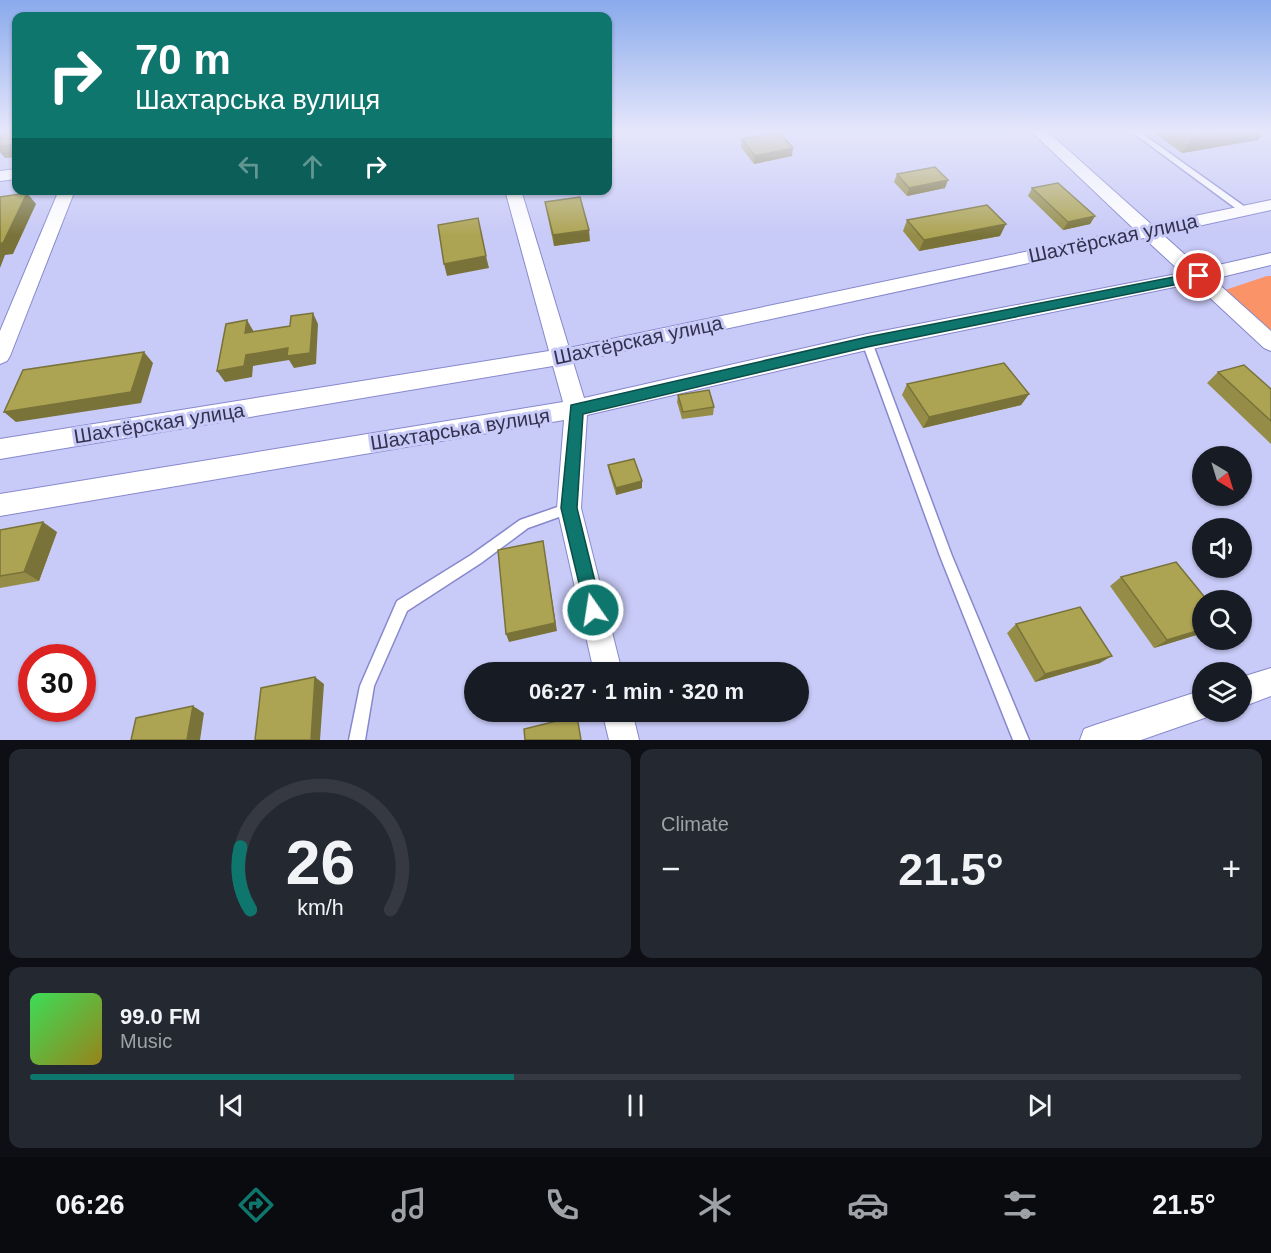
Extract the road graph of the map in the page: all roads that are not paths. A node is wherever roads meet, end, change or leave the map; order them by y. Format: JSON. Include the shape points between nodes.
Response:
{"nodes":[{"id":1,"x":1078,"y":167,"type":"edge"},
{"id":2,"x":1184,"y":167,"type":"edge"},
{"id":3,"x":65,"y":195,"type":"edge"},
{"id":4,"x":514,"y":195,"type":"edge"},
{"id":5,"x":1271,"y":206,"type":"edge"},
{"id":6,"x":1245,"y":211,"type":"junction"},
{"id":7,"x":1149,"y":230,"type":"junction"},
{"id":8,"x":1271,"y":259,"type":"edge"},
{"id":9,"x":1199,"y":276,"type":"junction"},
{"id":10,"x":867,"y":342,"type":"junction"},
{"id":11,"x":1271,"y":343,"type":"edge"},
{"id":12,"x":0,"y":356,"type":"edge"},
{"id":13,"x":561,"y":357,"type":"junction"},
{"id":14,"x":576,"y":410,"type":"junction"},
{"id":15,"x":0,"y":449,"type":"edge"},
{"id":16,"x":0,"y":505,"type":"edge"},
{"id":17,"x":569,"y":508,"type":"junction"},
{"id":18,"x":606,"y":662,"type":"edge"},
{"id":19,"x":1271,"y":682,"type":"edge"},
{"id":20,"x":1252,"y":689,"type":"edge"},
{"id":21,"x":1192,"y":709,"type":"edge"},
{"id":22,"x":620,"y":722,"type":"edge"},
{"id":23,"x":357,"y":740,"type":"edge"},
{"id":24,"x":624,"y":740,"type":"edge"},
{"id":25,"x":1021,"y":740,"type":"edge"},
{"id":26,"x":1095,"y":740,"type":"edge"}],
"edges":[{"from":1,"to":7,"type":"street"},
{"from":2,"to":6,"type":"lane"},
{"from":3,"to":12,"type":"street"},
{"from":4,"to":13,"type":"street"},
{"from":5,"to":6,"type":"street","name":"Шахтёрская улица"},
{"from":6,"to":7,"type":"street","name":"Шахтёрская улица"},
{"from":7,"to":9,"type":"street"},
{"from":7,"to":13,"type":"street","name":"Шахтёрская улица"},
{"from":8,"to":9,"type":"street","name":"Шахтарська вулиця"},
{"from":9,"to":10,"type":"street","name":"Шахтарська вулиця"},
{"from":9,"to":11,"type":"street"},
{"from":10,"to":14,"type":"street","name":"Шахтарська вулиця"},
{"from":10,"to":25,"type":"lane","via":[[946,556]]},
{"from":13,"to":14,"type":"street"},
{"from":13,"to":15,"type":"street","name":"Шахтёрская улица"},
{"from":14,"to":16,"type":"street","name":"Шахтарська вулиця"},
{"from":14,"to":17,"type":"street"},
{"from":17,"to":18,"type":"street"},
{"from":17,"to":23,"type":"lane","via":[[524,524],[402,606],[367,686]]},
{"from":19,"to":20,"type":"street"},
{"from":21,"to":26,"type":"street"},
{"from":22,"to":24,"type":"street"}]}
